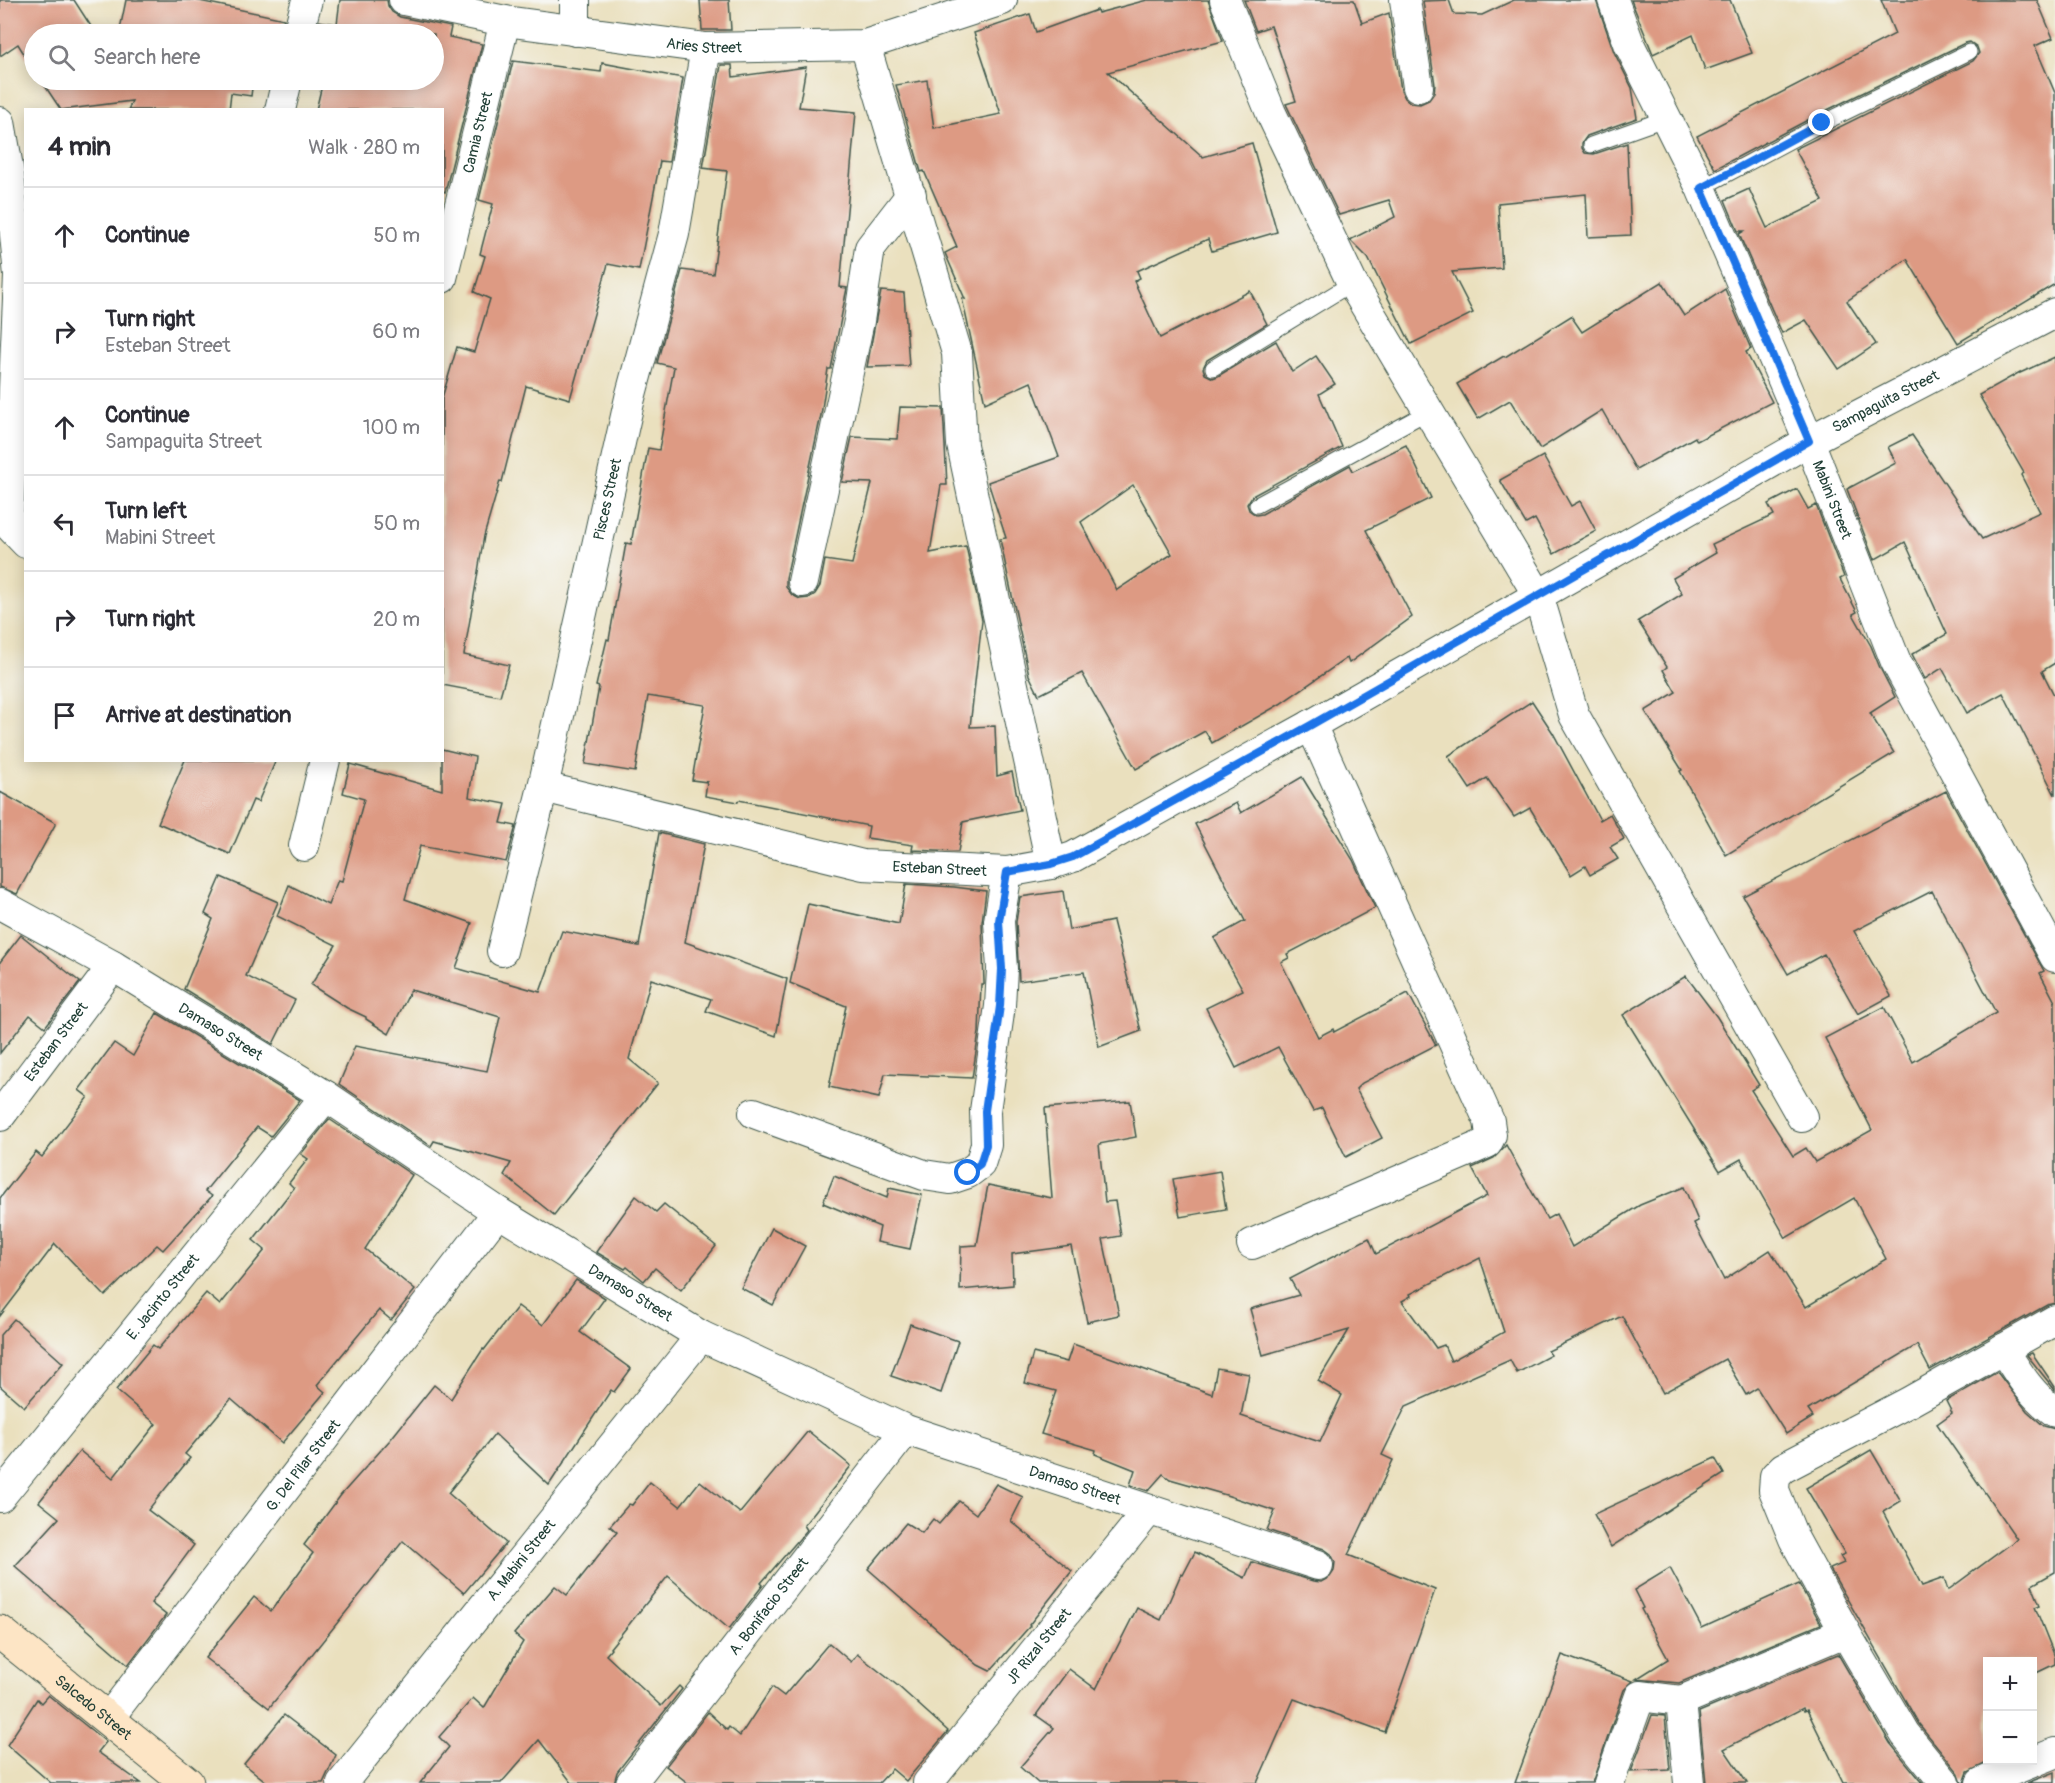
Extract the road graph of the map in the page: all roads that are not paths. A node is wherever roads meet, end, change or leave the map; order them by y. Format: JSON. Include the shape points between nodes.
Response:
{"nodes":[{"id":1,"x":307,"y":0,"type":"edge"},
{"id":2,"x":404,"y":0,"type":"edge"},
{"id":3,"x":575,"y":0,"type":"edge"},
{"id":4,"x":1002,"y":0,"type":"edge"},
{"id":5,"x":1225,"y":0,"type":"edge"},
{"id":6,"x":1405,"y":0,"type":"edge"},
{"id":7,"x":1613,"y":0,"type":"edge"},
{"id":8,"x":505,"y":21,"type":"junction"},
{"id":9,"x":301,"y":24,"type":"edge"},
{"id":10,"x":575,"y":31,"type":"junction"},
{"id":11,"x":865,"y":45,"type":"junction"},
{"id":12,"x":706,"y":48,"type":"junction"},
{"id":13,"x":1969,"y":52,"type":"dead end"},
{"id":14,"x":1418,"y":87,"type":"dead end"},
{"id":15,"x":284,"y":90,"type":"edge"},
{"id":16,"x":280,"y":108,"type":"edge"},
{"id":17,"x":1667,"y":118,"type":"junction"},
{"id":18,"x":0,"y":122,"type":"edge"},
{"id":19,"x":1591,"y":145,"type":"dead end"},
{"id":20,"x":1701,"y":188,"type":"junction"},
{"id":21,"x":911,"y":195,"type":"junction"},
{"id":22,"x":444,"y":270,"type":"edge"},
{"id":23,"x":1352,"y":283,"type":"junction"},
{"id":24,"x":2055,"y":313,"type":"edge"},
{"id":25,"x":1213,"y":368,"type":"dead end"},
{"id":26,"x":1429,"y":411,"type":"junction"},
{"id":27,"x":1809,"y":441,"type":"junction"},
{"id":28,"x":1257,"y":505,"type":"dead end"},
{"id":29,"x":11,"y":527,"type":"edge"},
{"id":30,"x":803,"y":582,"type":"dead end"},
{"id":31,"x":1538,"y":595,"type":"junction"},
{"id":32,"x":1311,"y":725,"type":"junction"},
{"id":33,"x":325,"y":762,"type":"edge"},
{"id":34,"x":543,"y":787,"type":"junction"},
{"id":35,"x":304,"y":846,"type":"dead end"},
{"id":36,"x":1051,"y":864,"type":"junction"},
{"id":37,"x":1007,"y":872,"type":"junction"},
{"id":38,"x":0,"y":904,"type":"edge"},
{"id":39,"x":502,"y":951,"type":"dead end"},
{"id":40,"x":2055,"y":957,"type":"edge"},
{"id":41,"x":113,"y":966,"type":"junction"},
{"id":42,"x":326,"y":1096,"type":"junction"},
{"id":43,"x":754,"y":1113,"type":"dead end"},
{"id":44,"x":0,"y":1116,"type":"edge"},
{"id":45,"x":1802,"y":1117,"type":"dead end"},
{"id":46,"x":498,"y":1212,"type":"junction"},
{"id":47,"x":1252,"y":1244,"type":"dead end"},
{"id":48,"x":2055,"y":1320,"type":"edge"},
{"id":49,"x":701,"y":1336,"type":"junction"},
{"id":50,"x":2003,"y":1349,"type":"junction"},
{"id":51,"x":2055,"y":1412,"type":"edge"},
{"id":52,"x":906,"y":1430,"type":"junction"},
{"id":53,"x":0,"y":1497,"type":"edge"},
{"id":54,"x":1149,"y":1510,"type":"junction"},
{"id":55,"x":1318,"y":1565,"type":"dead end"},
{"id":56,"x":0,"y":1632,"type":"edge"},
{"id":57,"x":1845,"y":1632,"type":"junction"},
{"id":58,"x":1681,"y":1701,"type":"junction"},
{"id":59,"x":108,"y":1719,"type":"junction"},
{"id":60,"x":2055,"y":1753,"type":"edge"},
{"id":61,"x":186,"y":1783,"type":"edge"},
{"id":62,"x":342,"y":1783,"type":"edge"},
{"id":63,"x":631,"y":1783,"type":"edge"},
{"id":64,"x":927,"y":1783,"type":"edge"},
{"id":65,"x":1609,"y":1783,"type":"edge"},
{"id":66,"x":1689,"y":1783,"type":"edge"},
{"id":67,"x":1944,"y":1783,"type":"edge"},
{"id":68,"x":1981,"y":1783,"type":"edge"}],
"edges":[{"from":1,"to":9,"type":"street"},
{"from":2,"to":8,"type":"street","name":"Aries Street"},
{"from":3,"to":10,"type":"street"},
{"from":4,"to":11,"type":"street","name":"Aries Street"},
{"from":5,"to":23,"type":"street","via":[[1271,112]]},
{"from":6,"to":14,"type":"street"},
{"from":7,"to":17,"type":"street","name":"Mabini Street","via":[[1630,46]]},
{"from":8,"to":10,"type":"street","name":"Aries Street"},
{"from":8,"to":22,"type":"street","name":"Camia Street"},
{"from":10,"to":12,"type":"street","name":"Aries Street"},
{"from":11,"to":12,"type":"street","name":"Aries Street"},
{"from":11,"to":21,"type":"street"},
{"from":12,"to":34,"type":"street","name":"Pisces Street","via":[[674,234],[630,398]]},
{"from":13,"to":20,"type":"lane","via":[[1822,123]]},
{"from":15,"to":16,"type":"street"},
{"from":17,"to":19,"type":"lane"},
{"from":17,"to":20,"type":"street","name":"Mabini Street"},
{"from":18,"to":29,"type":"street","via":[[19,276]]},
{"from":20,"to":27,"type":"street","name":"Mabini Street"},
{"from":21,"to":30,"type":"street","via":[[870,248],[859,321]]},
{"from":21,"to":36,"type":"street","via":[[957,353],[962,445]]},
{"from":23,"to":25,"type":"lane"},
{"from":23,"to":26,"type":"street"},
{"from":24,"to":27,"type":"street","name":"Sampaguita Street"},
{"from":26,"to":28,"type":"lane"},
{"from":26,"to":31,"type":"street"},
{"from":27,"to":31,"type":"street","name":"Sampaguita Street"},
{"from":27,"to":40,"type":"street","name":"Mabini Street","via":[[1896,662]]},
{"from":31,"to":32,"type":"street","name":"Sampaguita Street"},
{"from":31,"to":45,"type":"street","via":[[1574,715]]},
{"from":32,"to":36,"type":"street","name":"Esteban Street","via":[[1073,857]]},
{"from":32,"to":47,"type":"street","via":[[1489,1121],[1491,1135],[1487,1143]]},
{"from":33,"to":35,"type":"street"},
{"from":34,"to":37,"type":"street","name":"Esteban Street","via":[[863,866]]},
{"from":34,"to":39,"type":"street","name":"Pisces Street"},
{"from":36,"to":37,"type":"street","name":"Esteban Street"},
{"from":37,"to":43,"type":"street","via":[[999,921],[1000,1006],[985,1111],[986,1145],[980,1164],[950,1179],[924,1175]]},
{"from":38,"to":41,"type":"street","name":"Damaso Street"},
{"from":41,"to":42,"type":"street","name":"Damaso Street"},
{"from":41,"to":44,"type":"street","name":"Esteban Street"},
{"from":42,"to":46,"type":"street","name":"Damaso Street"},
{"from":42,"to":53,"type":"street","name":"E. Jacinto Street"},
{"from":46,"to":49,"type":"street","name":"Damaso Street"},
{"from":46,"to":59,"type":"street","name":"G. Del Pilar Street"},
{"from":48,"to":50,"type":"street"},
{"from":49,"to":52,"type":"street","name":"Damaso Street"},
{"from":49,"to":62,"type":"street","name":"A. Mabini Street"},
{"from":50,"to":51,"type":"street","via":[[2028,1388]]},
{"from":50,"to":57,"type":"street","via":[[1783,1468],[1775,1476],[1774,1490],[1794,1539]]},
{"from":52,"to":54,"type":"street","name":"Damaso Street"},
{"from":52,"to":63,"type":"street","name":"A. Bonifacio Street"},
{"from":54,"to":55,"type":"street","name":"Damaso Street"},
{"from":54,"to":64,"type":"street","name":"JP Rizal Street"},
{"from":56,"to":59,"type":"street","name":"Salcedo Street"},
{"from":57,"to":58,"type":"street"},
{"from":57,"to":67,"type":"street","via":[[1905,1734]]},
{"from":58,"to":65,"type":"street","via":[[1640,1696]]},
{"from":58,"to":66,"type":"street"},
{"from":59,"to":61,"type":"street","name":"Salcedo Street"},
{"from":60,"to":68,"type":"street"}]}
